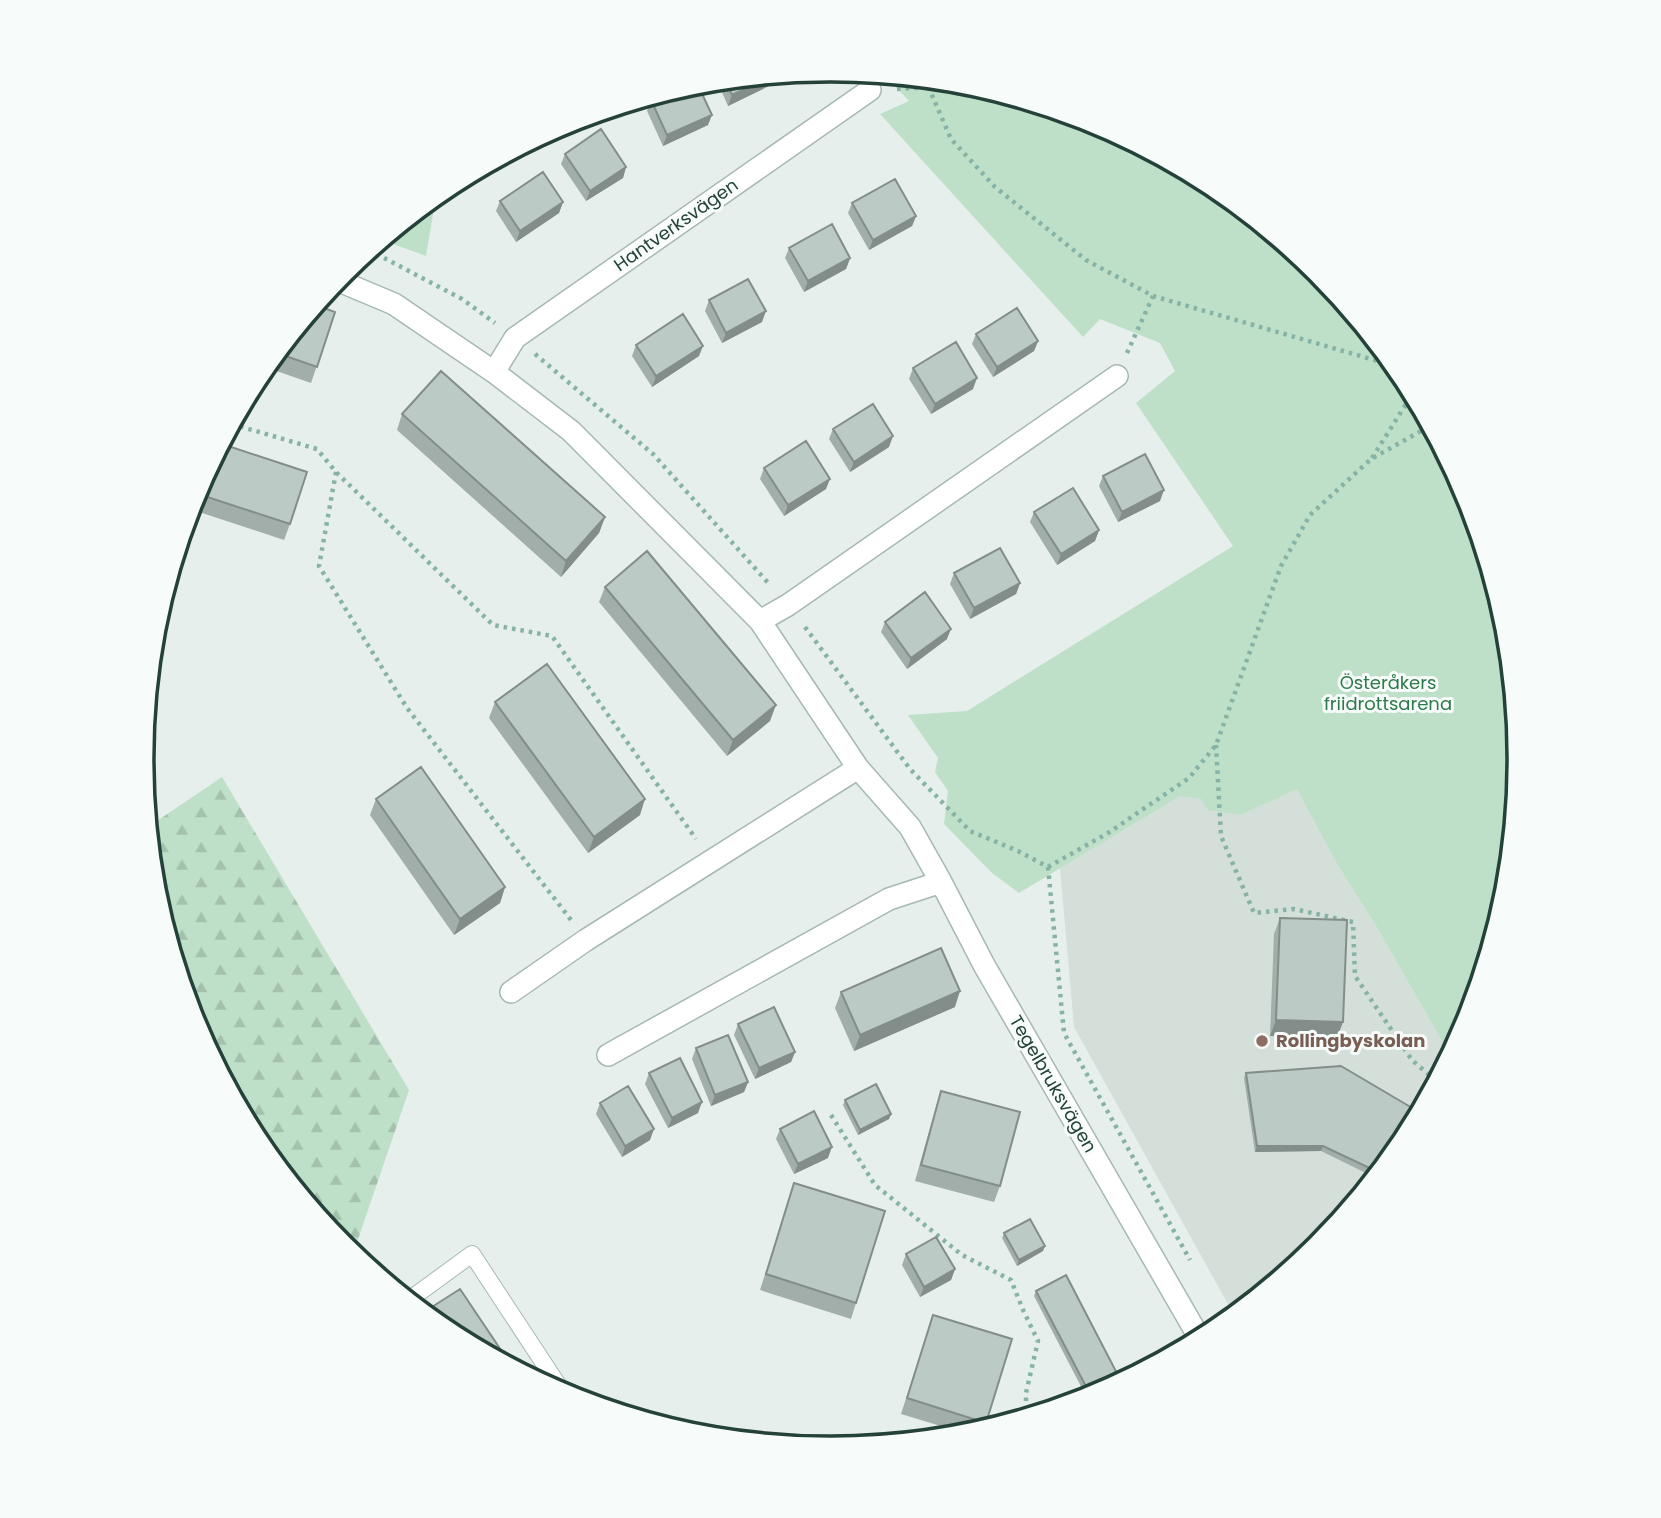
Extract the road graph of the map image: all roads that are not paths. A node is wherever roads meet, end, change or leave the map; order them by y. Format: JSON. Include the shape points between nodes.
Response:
{"nodes":[{"id":1,"x":870,"y":90,"type":"road end"},
{"id":2,"x":348,"y":285,"type":"edge"},
{"id":3,"x":494,"y":372,"type":"junction"},
{"id":4,"x":1116,"y":376,"type":"road end"},
{"id":5,"x":760,"y":621,"type":"junction"},
{"id":6,"x":858,"y":768,"type":"junction"},
{"id":7,"x":941,"y":882,"type":"junction"},
{"id":8,"x":511,"y":992,"type":"dead end"},
{"id":9,"x":608,"y":1055,"type":"dead end"},
{"id":10,"x":416,"y":1294,"type":"edge"},
{"id":11,"x":1194,"y":1329,"type":"edge"},
{"id":12,"x":552,"y":1375,"type":"edge"}],
"edges":[{"from":1,"to":3,"type":"street","name":"Hantverksvägen","via":[[515,338]]},
{"from":2,"to":3,"type":"street","via":[[394,304]]},
{"from":3,"to":5,"type":"street","via":[[571,432]]},
{"from":4,"to":5,"type":"street"},
{"from":5,"to":6,"type":"street"},
{"from":6,"to":7,"type":"street","name":"Tegelbruksvägen","via":[[910,827]]},
{"from":6,"to":8,"type":"street"},
{"from":7,"to":9,"type":"street","via":[[889,899]]},
{"from":7,"to":11,"type":"street","name":"Tegelbruksvägen"},
{"from":10,"to":12,"type":"lane","via":[[472,1254]]}]}
